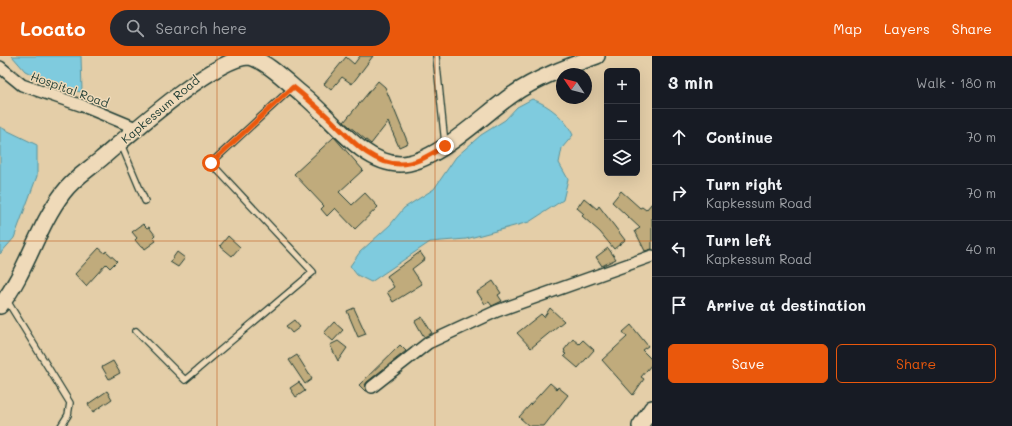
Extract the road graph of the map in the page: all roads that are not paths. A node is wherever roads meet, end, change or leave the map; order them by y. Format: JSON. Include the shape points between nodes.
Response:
{"nodes":[{"id":1,"x":436,"y":56,"type":"edge"},
{"id":2,"x":597,"y":56,"type":"edge"},
{"id":3,"x":0,"y":67,"type":"edge"},
{"id":4,"x":293,"y":87,"type":"junction"},
{"id":5,"x":136,"y":128,"type":"junction"},
{"id":6,"x":120,"y":142,"type":"junction"},
{"id":7,"x":445,"y":146,"type":"junction"},
{"id":8,"x":145,"y":201,"type":"dead end"},
{"id":9,"x":652,"y":256,"type":"edge"},
{"id":10,"x":3,"y":302,"type":"edge"},
{"id":11,"x":136,"y":331,"type":"dead end"},
{"id":12,"x":372,"y":387,"type":"dead end"},
{"id":13,"x":652,"y":408,"type":"edge"},
{"id":14,"x":60,"y":426,"type":"edge"},
{"id":15,"x":640,"y":426,"type":"edge"}],
"edges":[{"from":1,"to":7,"type":"lane"},
{"from":2,"to":7,"type":"street","name":"Kapkessum Road","via":[[550,74],[513,94]]},
{"from":3,"to":5,"type":"street","name":"Hospital Road","via":[[22,85]]},
{"from":4,"to":5,"type":"street","name":"Kapkessum Road","via":[[261,62],[248,56],[232,58],[217,64],[194,80]]},
{"from":4,"to":7,"type":"street","name":"Kapkessum Road","via":[[364,151],[385,162],[401,164],[418,161]]},
{"from":4,"to":11,"type":"lane","via":[[211,163],[313,272],[185,380]]},
{"from":5,"to":6,"type":"street","name":"Kapkessum Road"},
{"from":6,"to":8,"type":"lane"},
{"from":6,"to":10,"type":"street","name":"Kapkessum Road","via":[[75,180],[61,196],[12,291]]},
{"from":9,"to":12,"type":"street","via":[[497,311],[434,340]]},
{"from":10,"to":14,"type":"lane","via":[[70,403],[68,415]]},
{"from":13,"to":15,"type":"street"}]}
